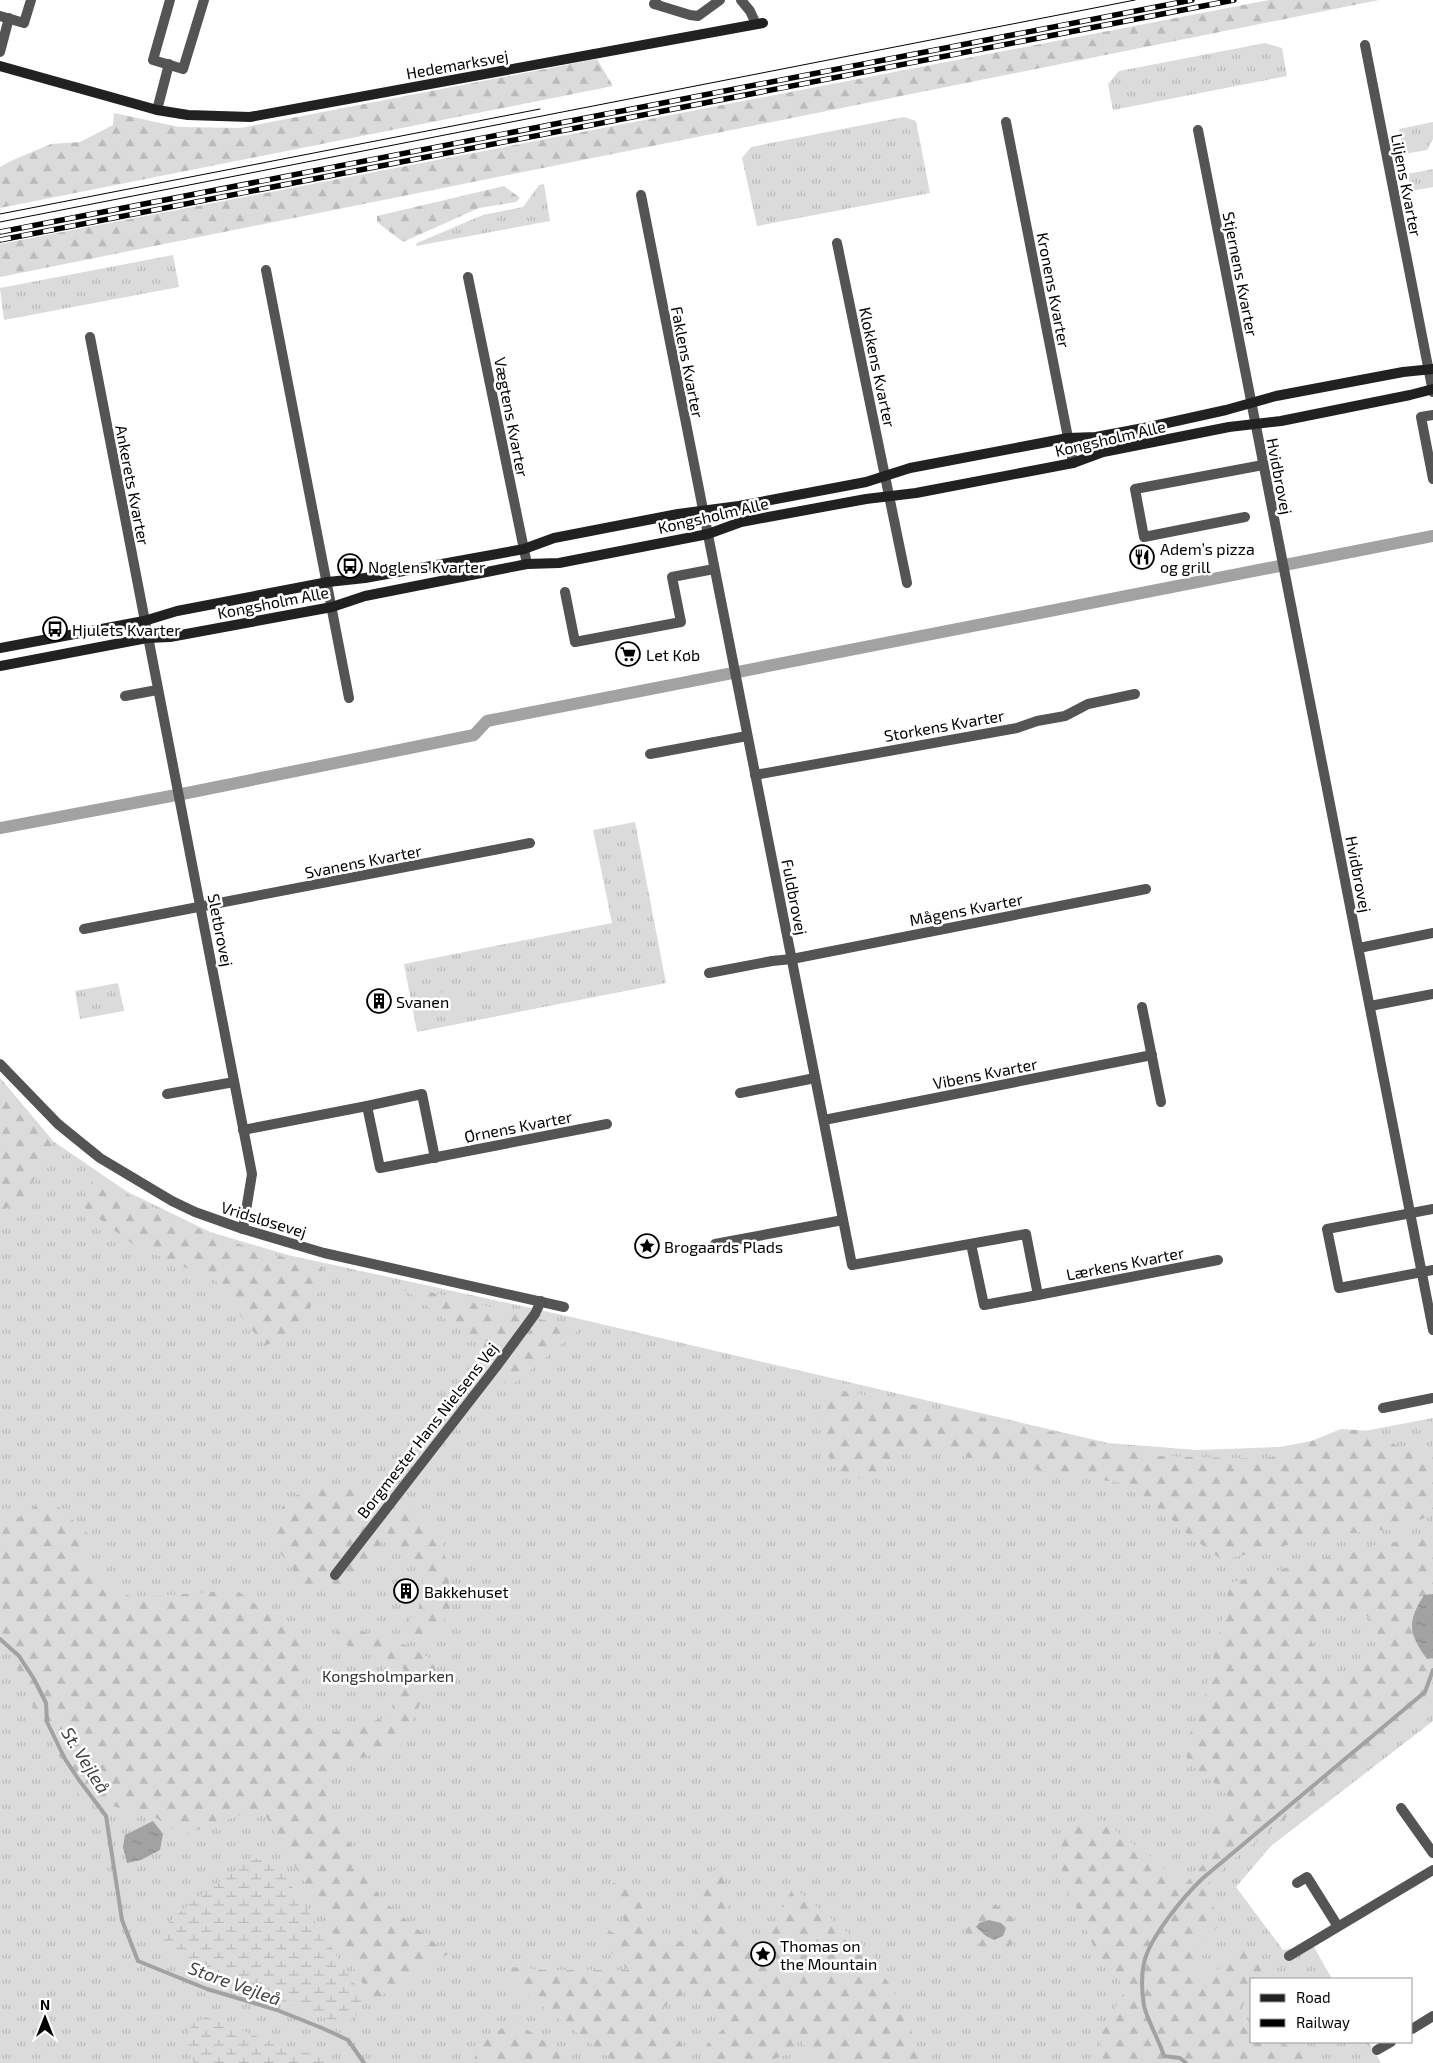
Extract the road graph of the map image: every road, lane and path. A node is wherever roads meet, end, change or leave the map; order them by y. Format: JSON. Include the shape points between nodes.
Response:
{"nodes":[{"id":1,"x":31,"y":0,"type":"edge"},
{"id":2,"x":170,"y":0,"type":"edge"},
{"id":3,"x":204,"y":0,"type":"edge"},
{"id":4,"x":656,"y":0,"type":"edge"},
{"id":5,"x":720,"y":0,"type":"edge"},
{"id":6,"x":741,"y":0,"type":"edge"},
{"id":7,"x":4,"y":17,"type":"edge"},
{"id":8,"x":1365,"y":45,"type":"dead end"},
{"id":9,"x":0,"y":52,"type":"edge"},
{"id":10,"x":169,"y":64,"type":"junction"},
{"id":11,"x":0,"y":66,"type":"edge"},
{"id":12,"x":157,"y":110,"type":"junction"},
{"id":13,"x":1006,"y":122,"type":"dead end"},
{"id":14,"x":1198,"y":130,"type":"dead end"},
{"id":15,"x":641,"y":195,"type":"dead end"},
{"id":16,"x":837,"y":243,"type":"dead end"},
{"id":17,"x":266,"y":270,"type":"dead end"},
{"id":18,"x":468,"y":277,"type":"dead end"},
{"id":19,"x":90,"y":337,"type":"dead end"},
{"id":20,"x":1431,"y":369,"type":"edge"},
{"id":21,"x":1433,"y":390,"type":"edge"},
{"id":22,"x":1250,"y":403,"type":"junction"},
{"id":23,"x":1433,"y":415,"type":"edge"},
{"id":24,"x":1254,"y":424,"type":"junction"},
{"id":25,"x":1068,"y":438,"type":"junction"},
{"id":26,"x":1073,"y":463,"type":"junction"},
{"id":27,"x":1263,"y":465,"type":"junction"},
{"id":28,"x":886,"y":475,"type":"junction"},
{"id":29,"x":1433,"y":479,"type":"edge"},
{"id":30,"x":890,"y":496,"type":"junction"},
{"id":31,"x":702,"y":510,"type":"junction"},
{"id":32,"x":1245,"y":517,"type":"dead end"},
{"id":33,"x":708,"y":534,"type":"junction"},
{"id":34,"x":524,"y":549,"type":"junction"},
{"id":35,"x":527,"y":564,"type":"junction"},
{"id":36,"x":714,"y":569,"type":"junction"},
{"id":37,"x":328,"y":582,"type":"junction"},
{"id":38,"x":907,"y":583,"type":"dead end"},
{"id":39,"x":565,"y":592,"type":"dead end"},
{"id":40,"x":332,"y":607,"type":"junction"},
{"id":41,"x":144,"y":621,"type":"junction"},
{"id":42,"x":147,"y":638,"type":"junction"},
{"id":43,"x":0,"y":648,"type":"edge"},
{"id":44,"x":0,"y":666,"type":"edge"},
{"id":45,"x":157,"y":690,"type":"junction"},
{"id":46,"x":1135,"y":694,"type":"dead end"},
{"id":47,"x":125,"y":696,"type":"dead end"},
{"id":48,"x":349,"y":698,"type":"dead end"},
{"id":49,"x":747,"y":736,"type":"junction"},
{"id":50,"x":650,"y":754,"type":"dead end"},
{"id":51,"x":755,"y":775,"type":"junction"},
{"id":52,"x":530,"y":843,"type":"dead end"},
{"id":53,"x":1146,"y":889,"type":"dead end"},
{"id":54,"x":202,"y":908,"type":"junction"},
{"id":55,"x":84,"y":929,"type":"dead end"},
{"id":56,"x":1433,"y":934,"type":"edge"},
{"id":57,"x":1359,"y":948,"type":"junction"},
{"id":58,"x":792,"y":960,"type":"junction"},
{"id":59,"x":709,"y":973,"type":"dead end"},
{"id":60,"x":1433,"y":994,"type":"edge"},
{"id":61,"x":1370,"y":1006,"type":"junction"},
{"id":62,"x":1142,"y":1007,"type":"dead end"},
{"id":63,"x":1152,"y":1055,"type":"junction"},
{"id":64,"x":0,"y":1064,"type":"edge"},
{"id":65,"x":815,"y":1078,"type":"junction"},
{"id":66,"x":234,"y":1082,"type":"junction"},
{"id":67,"x":740,"y":1093,"type":"dead end"},
{"id":68,"x":167,"y":1094,"type":"dead end"},
{"id":69,"x":1161,"y":1102,"type":"dead end"},
{"id":70,"x":367,"y":1106,"type":"junction"},
{"id":71,"x":824,"y":1120,"type":"junction"},
{"id":72,"x":607,"y":1124,"type":"dead end"},
{"id":73,"x":243,"y":1130,"type":"junction"},
{"id":74,"x":435,"y":1158,"type":"junction"},
{"id":75,"x":1433,"y":1209,"type":"edge"},
{"id":76,"x":1410,"y":1213,"type":"junction"},
{"id":77,"x":844,"y":1220,"type":"junction"},
{"id":78,"x":243,"y":1229,"type":"junction"},
{"id":79,"x":715,"y":1244,"type":"dead end"},
{"id":80,"x":971,"y":1244,"type":"junction"},
{"id":81,"x":1218,"y":1260,"type":"dead end"},
{"id":82,"x":1433,"y":1270,"type":"edge"},
{"id":83,"x":1421,"y":1272,"type":"junction"},
{"id":84,"x":1038,"y":1295,"type":"junction"},
{"id":85,"x":541,"y":1301,"type":"junction"},
{"id":86,"x":564,"y":1306,"type":"dead end"},
{"id":87,"x":1433,"y":1330,"type":"edge"},
{"id":88,"x":1433,"y":1398,"type":"edge"},
{"id":89,"x":1383,"y":1408,"type":"dead end"},
{"id":90,"x":335,"y":1575,"type":"dead end"},
{"id":91,"x":1401,"y":1808,"type":"dead end"},
{"id":92,"x":1433,"y":1853,"type":"edge"},
{"id":93,"x":1433,"y":1870,"type":"edge"},
{"id":94,"x":1297,"y":1882,"type":"dead end"},
{"id":95,"x":1337,"y":1925,"type":"junction"},
{"id":96,"x":1289,"y":1956,"type":"dead end"},
{"id":97,"x":1433,"y":2016,"type":"edge"},
{"id":98,"x":1413,"y":2028,"type":"edge"},
{"id":99,"x":1390,"y":2043,"type":"edge"},
{"id":100,"x":1377,"y":2050,"type":"dead end"}],
"edges":[{"from":1,"to":7,"type":"street","via":[[24,23]]},
{"from":2,"to":10,"type":"street","via":[[153,60]]},
{"from":3,"to":10,"type":"street","via":[[183,69]]},
{"from":4,"to":5,"type":"street","via":[[654,4],[698,16]]},
{"from":6,"to":12,"type":"street","name":"Hedemarksvej","via":[[759,23],[250,117],[224,118]]},
{"from":7,"to":9,"type":"street"},
{"from":8,"to":20,"type":"street","name":"Liljens Kvarter"},
{"from":10,"to":12,"type":"street"},
{"from":11,"to":12,"type":"street","name":"Hedemarksvej"},
{"from":13,"to":25,"type":"street","name":"Kronens Kvarter"},
{"from":14,"to":22,"type":"street","name":"Stjernens Kvarter"},
{"from":15,"to":31,"type":"street","name":"Faklens Kvarter"},
{"from":16,"to":28,"type":"street","name":"Klokkens Kvarter"},
{"from":17,"to":37,"type":"street"},
{"from":18,"to":34,"type":"street","name":"Vægtens Kvarter"},
{"from":19,"to":41,"type":"street","name":"Ankerets Kvarter"},
{"from":20,"to":21,"type":"street","name":"Liljens Kvarter"},
{"from":20,"to":22,"type":"street","name":"Kongsholm Alle"},
{"from":21,"to":24,"type":"street","name":"Kongsholm Alle"},
{"from":22,"to":24,"type":"street","name":"Stjernens Kvarter"},
{"from":22,"to":25,"type":"street","name":"Kongsholm Alle","via":[[1096,437]]},
{"from":23,"to":29,"type":"street","via":[[1420,417]]},
{"from":24,"to":26,"type":"street","name":"Kongsholm Alle","via":[[1229,426],[1103,452]]},
{"from":24,"to":27,"type":"street","name":"Hvidbrovej"},
{"from":25,"to":26,"type":"street","name":"Kronens Kvarter"},
{"from":25,"to":28,"type":"street","name":"Kongsholm Alle"},
{"from":26,"to":30,"type":"street","name":"Kongsholm Alle"},
{"from":27,"to":32,"type":"street","via":[[1135,489],[1144,537]]},
{"from":27,"to":57,"type":"street","name":"Hvidbrovej"},
{"from":28,"to":30,"type":"street","name":"Klokkens Kvarter"},
{"from":28,"to":31,"type":"street","name":"Kongsholm Alle","via":[[866,482],[748,505]]},
{"from":30,"to":33,"type":"street","name":"Kongsholm Alle","via":[[741,522]]},
{"from":30,"to":38,"type":"street","name":"Klokkens Kvarter"},
{"from":31,"to":33,"type":"street","name":"Faklens Kvarter"},
{"from":31,"to":34,"type":"street","name":"Kongsholm Alle","via":[[554,538]]},
{"from":33,"to":35,"type":"street","name":"Kongsholm Alle","via":[[559,563]]},
{"from":33,"to":36,"type":"street","name":"Fuldbrovej"},
{"from":34,"to":35,"type":"street","name":"Vægtens Kvarter"},
{"from":34,"to":37,"type":"street","name":"Kongsholm Alle"},
{"from":35,"to":40,"type":"street","name":"Kongsholm Alle","via":[[365,596]]},
{"from":36,"to":39,"type":"street","via":[[672,577],[681,622],[575,642]]},
{"from":36,"to":49,"type":"street","name":"Fuldbrovej"},
{"from":37,"to":40,"type":"street"},
{"from":37,"to":41,"type":"street","name":"Kongsholm Alle","via":[[177,611]]},
{"from":40,"to":42,"type":"street","name":"Kongsholm Alle","via":[[170,637]]},
{"from":40,"to":48,"type":"street"},
{"from":41,"to":42,"type":"street","name":"Ankerets Kvarter"},
{"from":41,"to":43,"type":"street","name":"Kongsholm Alle"},
{"from":42,"to":44,"type":"street","name":"Kongsholm Alle"},
{"from":42,"to":45,"type":"street","name":"Sletbrovej"},
{"from":45,"to":47,"type":"street"},
{"from":45,"to":54,"type":"street","name":"Sletbrovej"},
{"from":46,"to":51,"type":"street","name":"Storkens Kvarter","via":[[1088,704],[1065,716],[1017,728]]},
{"from":49,"to":50,"type":"street"},
{"from":49,"to":51,"type":"street","name":"Fuldbrovej"},
{"from":51,"to":58,"type":"street","name":"Fuldbrovej"},
{"from":52,"to":54,"type":"street","name":"Svanens Kvarter"},
{"from":53,"to":58,"type":"street","name":"Mågens Kvarter"},
{"from":54,"to":55,"type":"street","name":"Svanens Kvarter"},
{"from":54,"to":66,"type":"street","name":"Sletbrovej"},
{"from":56,"to":57,"type":"street"},
{"from":57,"to":61,"type":"street","name":"Hvidbrovej"},
{"from":58,"to":59,"type":"street","name":"Mågens Kvarter"},
{"from":58,"to":65,"type":"street","name":"Fuldbrovej"},
{"from":60,"to":61,"type":"street"},
{"from":61,"to":76,"type":"street","name":"Hvidbrovej"},
{"from":62,"to":63,"type":"street"},
{"from":63,"to":69,"type":"street"},
{"from":63,"to":71,"type":"street","name":"Vibens Kvarter"},
{"from":64,"to":78,"type":"street","name":"Vridsløsevej","via":[[58,1124],[100,1158],[172,1201]]},
{"from":65,"to":67,"type":"street"},
{"from":65,"to":71,"type":"street","name":"Fuldbrovej"},
{"from":66,"to":68,"type":"street"},
{"from":66,"to":73,"type":"street","name":"Sletbrovej"},
{"from":70,"to":73,"type":"street"},
{"from":70,"to":74,"type":"street","name":"Ørnens Kvarter","via":[[380,1168]]},
{"from":70,"to":74,"type":"street","via":[[422,1094]]},
{"from":71,"to":77,"type":"street","name":"Fuldbrovej"},
{"from":72,"to":74,"type":"street","name":"Ørnens Kvarter"},
{"from":73,"to":78,"type":"street","name":"Sletbrovej","via":[[252,1174]]},
{"from":75,"to":76,"type":"street"},
{"from":76,"to":83,"type":"street","name":"Hvidbrovej"},
{"from":76,"to":83,"type":"street","via":[[1327,1229],[1339,1288]]},
{"from":77,"to":79,"type":"street"},
{"from":77,"to":80,"type":"street","name":"Fuldbrovej","via":[[852,1265]]},
{"from":78,"to":85,"type":"street","name":"Vridsløsevej","via":[[324,1253]]},
{"from":80,"to":84,"type":"street","name":"Lærkens Kvarter","via":[[984,1305]]},
{"from":80,"to":84,"type":"street","via":[[1026,1234]]},
{"from":81,"to":84,"type":"street","name":"Lærkens Kvarter"},
{"from":82,"to":83,"type":"street"},
{"from":83,"to":87,"type":"street","name":"Hvidbrovej"},
{"from":85,"to":86,"type":"street","name":"Vridsløsevej"},
{"from":85,"to":90,"type":"street","name":"Borgmester Hans Nielsens Vej","via":[[496,1367]]},
{"from":88,"to":89,"type":"street"},
{"from":91,"to":92,"type":"street"},
{"from":93,"to":95,"type":"street"},
{"from":94,"to":95,"type":"street","via":[[1307,1877]]},
{"from":95,"to":96,"type":"street"},
{"from":97,"to":98,"type":"street"},
{"from":99,"to":100,"type":"street"}]}
